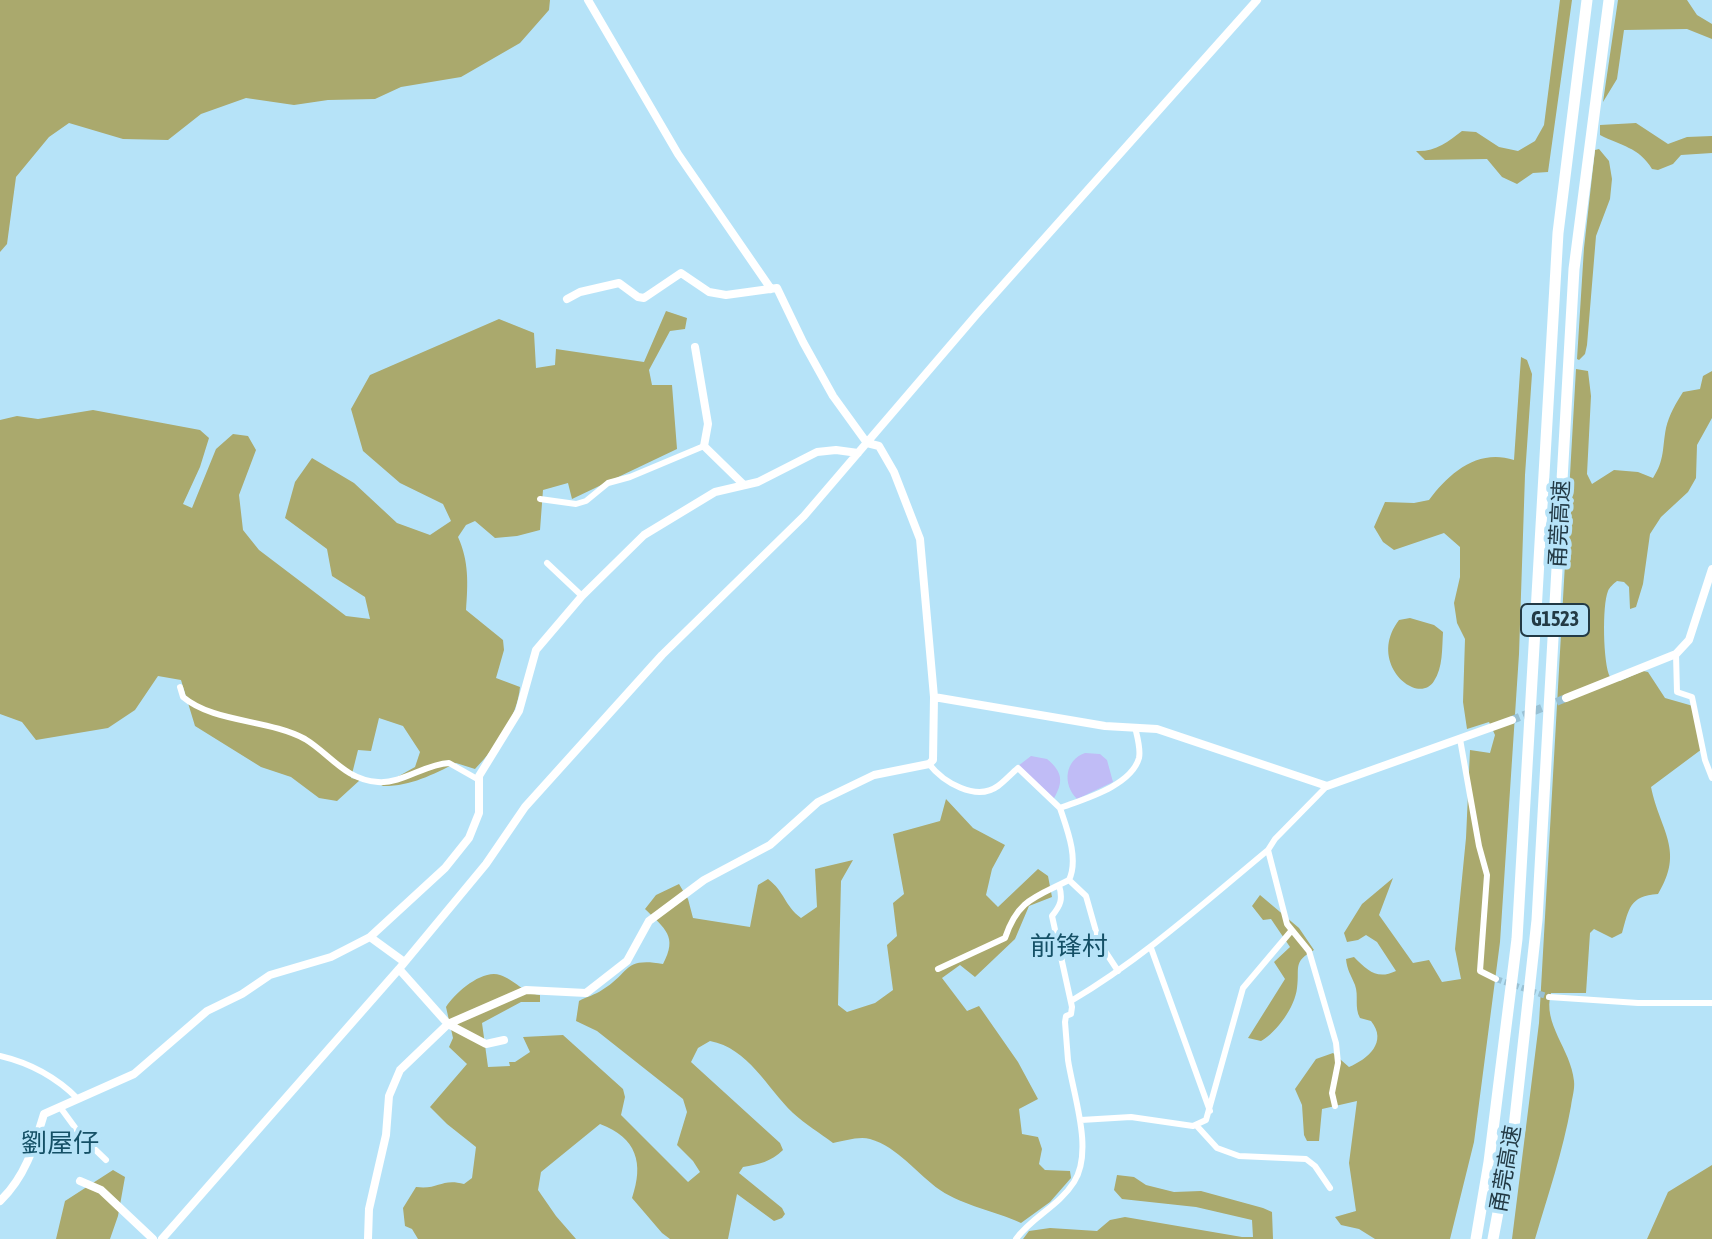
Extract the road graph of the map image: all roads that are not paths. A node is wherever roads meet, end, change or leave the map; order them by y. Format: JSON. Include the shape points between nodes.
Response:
{"nodes":[{"id":1,"x":588,"y":0,"type":"edge"},
{"id":2,"x":1257,"y":0,"type":"edge"},
{"id":3,"x":1587,"y":0,"type":"edge"},
{"id":4,"x":1609,"y":0,"type":"edge"},
{"id":5,"x":771,"y":289,"type":"junction"},
{"id":6,"x":567,"y":299,"type":"dead end"},
{"id":7,"x":695,"y":347,"type":"dead end"},
{"id":8,"x":867,"y":443,"type":"junction"},
{"id":9,"x":704,"y":446,"type":"junction"},
{"id":10,"x":858,"y":453,"type":"junction"},
{"id":11,"x":744,"y":485,"type":"junction"},
{"id":12,"x":540,"y":499,"type":"dead end"},
{"id":13,"x":547,"y":563,"type":"dead end"},
{"id":14,"x":1712,"y":569,"type":"edge"},
{"id":15,"x":582,"y":596,"type":"junction"},
{"id":16,"x":1676,"y":654,"type":"junction"},
{"id":17,"x":180,"y":687,"type":"dead end"},
{"id":18,"x":934,"y":697,"type":"junction"},
{"id":19,"x":1566,"y":698,"type":"tunnel mouth"},
{"id":20,"x":1512,"y":720,"type":"tunnel mouth"},
{"id":21,"x":1135,"y":727,"type":"junction"},
{"id":22,"x":1460,"y":739,"type":"junction"},
{"id":23,"x":929,"y":764,"type":"junction"},
{"id":24,"x":1712,"y":778,"type":"edge"},
{"id":25,"x":479,"y":780,"type":"junction"},
{"id":26,"x":1327,"y":786,"type":"junction"},
{"id":27,"x":1060,"y":808,"type":"junction"},
{"id":28,"x":1268,"y":850,"type":"junction"},
{"id":29,"x":1069,"y":880,"type":"junction"},
{"id":30,"x":1059,"y":885,"type":"junction"},
{"id":31,"x":1292,"y":930,"type":"junction"},
{"id":32,"x":370,"y":937,"type":"junction"},
{"id":33,"x":1151,"y":948,"type":"junction"},
{"id":34,"x":401,"y":965,"type":"junction"},
{"id":35,"x":938,"y":969,"type":"dead end"},
{"id":36,"x":1118,"y":971,"type":"junction"},
{"id":37,"x":1496,"y":979,"type":"dead end"},
{"id":38,"x":1549,"y":997,"type":"tunnel mouth"},
{"id":39,"x":1071,"y":1001,"type":"junction"},
{"id":40,"x":1712,"y":1003,"type":"edge"},
{"id":41,"x":448,"y":1024,"type":"junction"},
{"id":42,"x":504,"y":1040,"type":"dead end"},
{"id":43,"x":0,"y":1056,"type":"edge"},
{"id":44,"x":78,"y":1099,"type":"junction"},
{"id":45,"x":1335,"y":1106,"type":"dead end"},
{"id":46,"x":60,"y":1107,"type":"junction"},
{"id":47,"x":1210,"y":1111,"type":"junction"},
{"id":48,"x":1081,"y":1120,"type":"junction"},
{"id":49,"x":1196,"y":1125,"type":"junction"},
{"id":50,"x":106,"y":1160,"type":"dead end"},
{"id":51,"x":80,"y":1181,"type":"dead end"},
{"id":52,"x":1330,"y":1188,"type":"dead end"},
{"id":53,"x":0,"y":1201,"type":"edge"},
{"id":54,"x":153,"y":1239,"type":"edge"},
{"id":55,"x":162,"y":1239,"type":"edge"},
{"id":56,"x":368,"y":1239,"type":"edge"},
{"id":57,"x":1016,"y":1239,"type":"edge"},
{"id":58,"x":1476,"y":1239,"type":"edge"},
{"id":59,"x":1493,"y":1239,"type":"edge"}],
"edges":[{"from":1,"to":5,"type":"street","via":[[678,154]]},
{"from":2,"to":8,"type":"street"},
{"from":3,"to":58,"type":"highway","name":"甬莞高速","number":"G1523","via":[[1558,233],[1517,939]]},
{"from":4,"to":59,"type":"highway","name":"甬莞高速","number":"G1523","via":[[1574,269],[1537,920],[1514,1127]]},
{"from":5,"to":6,"type":"street","via":[[709,292],[681,273],[644,298],[619,283]]},
{"from":5,"to":8,"type":"street","via":[[777,288],[833,396]]},
{"from":7,"to":9,"type":"street","via":[[708,424]]},
{"from":8,"to":10,"type":"street"},
{"from":8,"to":18,"type":"street","via":[[879,446],[894,472],[920,539]]},
{"from":9,"to":11,"type":"street"},
{"from":9,"to":12,"type":"street","via":[[608,483],[586,501]]},
{"from":10,"to":11,"type":"street","via":[[817,452]]},
{"from":10,"to":34,"type":"street","via":[[804,516],[662,655],[525,807],[486,864]]},
{"from":11,"to":15,"type":"street","via":[[715,492],[644,535]]},
{"from":13,"to":15,"type":"street"},
{"from":14,"to":16,"type":"street","via":[[1689,640]]},
{"from":15,"to":25,"type":"street","via":[[536,650],[519,711]]},
{"from":16,"to":19,"type":"street"},
{"from":16,"to":24,"type":"street","via":[[1677,692],[1692,697]]},
{"from":17,"to":25,"type":"street","via":[[183,697],[198,707],[306,740],[350,775],[379,783],[449,763]]},
{"from":18,"to":21,"type":"street"},
{"from":18,"to":23,"type":"street"},
{"from":20,"to":22,"type":"street"},
{"from":21,"to":26,"type":"street","via":[[1157,729]]},
{"from":21,"to":27,"type":"street","via":[[1140,754],[1132,770],[1104,791]]},
{"from":22,"to":26,"type":"street"},
{"from":22,"to":37,"type":"street","via":[[1487,875],[1480,971]]},
{"from":23,"to":27,"type":"street","via":[[939,777],[981,792],[998,787],[1018,768]]},
{"from":23,"to":41,"type":"street","via":[[874,775],[818,802],[770,845],[704,880],[649,921],[627,961],[586,993],[526,990]]},
{"from":25,"to":32,"type":"street","via":[[479,813],[469,838],[445,868]]},
{"from":26,"to":28,"type":"street"},
{"from":27,"to":29,"type":"street","via":[[1072,857]]},
{"from":28,"to":31,"type":"street"},
{"from":28,"to":33,"type":"street"},
{"from":29,"to":30,"type":"street"},
{"from":29,"to":36,"type":"street","via":[[1086,896],[1099,942]]},
{"from":30,"to":35,"type":"street","via":[[1027,900],[1005,938]]},
{"from":30,"to":39,"type":"street","via":[[1061,905],[1052,916]]},
{"from":31,"to":45,"type":"street","via":[[1309,951],[1336,1043]]},
{"from":31,"to":47,"type":"street","via":[[1243,988]]},
{"from":32,"to":34,"type":"street"},
{"from":32,"to":44,"type":"street","via":[[331,957],[270,975],[207,1011],[134,1074]]},
{"from":33,"to":36,"type":"street"},
{"from":33,"to":47,"type":"street"},
{"from":34,"to":41,"type":"street"},
{"from":34,"to":55,"type":"street"},
{"from":36,"to":39,"type":"street"},
{"from":38,"to":40,"type":"street"},
{"from":39,"to":48,"type":"street","via":[[1067,1048]]},
{"from":41,"to":42,"type":"street","via":[[486,1044]]},
{"from":41,"to":56,"type":"street","via":[[400,1070],[389,1096]]},
{"from":43,"to":44,"type":"street","via":[[53,1078]]},
{"from":44,"to":46,"type":"street"},
{"from":46,"to":50,"type":"street"},
{"from":46,"to":53,"type":"street","via":[[44,1114],[29,1162]]},
{"from":47,"to":49,"type":"street"},
{"from":48,"to":49,"type":"street","via":[[1131,1117]]},
{"from":48,"to":57,"type":"street","via":[[1074,1183]]},
{"from":49,"to":52,"type":"street","via":[[1217,1148],[1239,1156],[1306,1159]]},
{"from":51,"to":54,"type":"street","via":[[101,1190]]}]}
